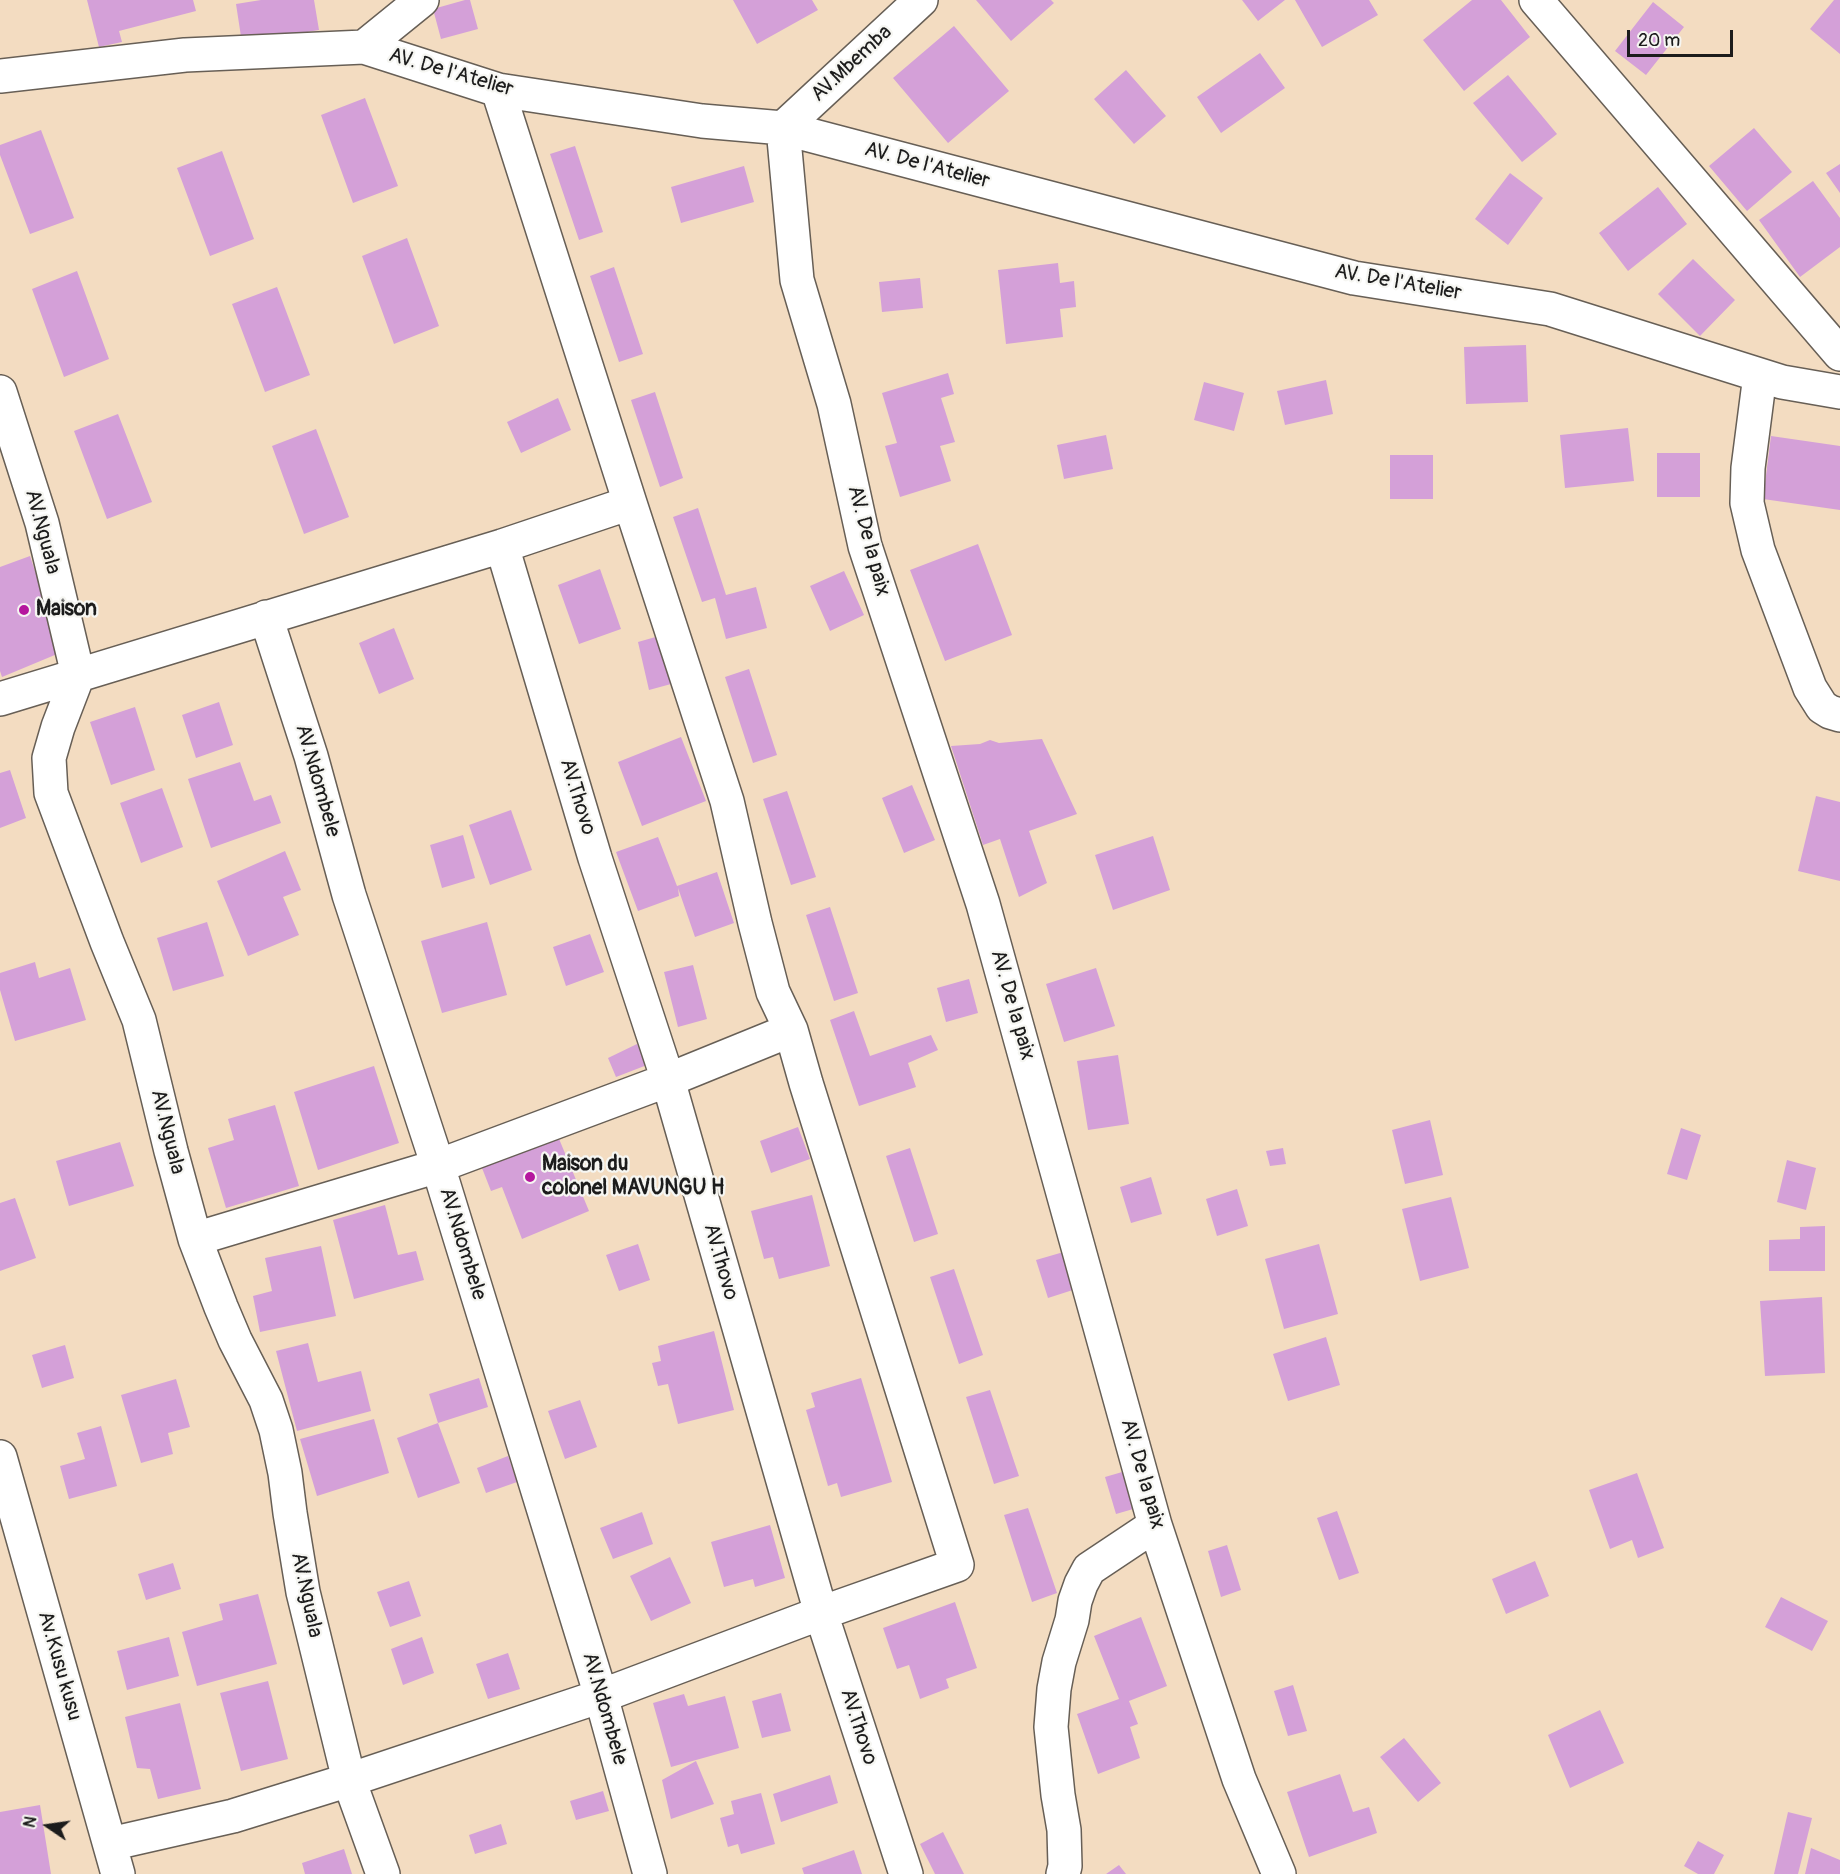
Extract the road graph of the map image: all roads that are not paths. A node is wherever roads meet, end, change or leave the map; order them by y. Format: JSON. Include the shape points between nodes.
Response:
{"nodes":[{"id":1,"x":422,"y":0,"type":"edge"},
{"id":2,"x":921,"y":0,"type":"edge"},
{"id":3,"x":1536,"y":0,"type":"edge"},
{"id":4,"x":364,"y":47,"type":"junction"},
{"id":5,"x":0,"y":76,"type":"edge"},
{"id":6,"x":498,"y":90,"type":"junction"},
{"id":7,"x":783,"y":128,"type":"junction"},
{"id":8,"x":1840,"y":354,"type":"edge"},
{"id":9,"x":1760,"y":375,"type":"junction"},
{"id":10,"x":0,"y":392,"type":"edge"},
{"id":11,"x":1840,"y":392,"type":"edge"},
{"id":12,"x":630,"y":503,"type":"junction"},
{"id":13,"x":502,"y":546,"type":"junction"},
{"id":14,"x":266,"y":617,"type":"junction"},
{"id":15,"x":78,"y":675,"type":"junction"},
{"id":16,"x":0,"y":699,"type":"edge"},
{"id":17,"x":1840,"y":714,"type":"edge"},
{"id":18,"x":791,"y":1030,"type":"junction"},
{"id":19,"x":668,"y":1080,"type":"junction"},
{"id":20,"x":438,"y":1166,"type":"junction"},
{"id":21,"x":195,"y":1239,"type":"junction"},
{"id":22,"x":0,"y":1457,"type":"edge"},
{"id":23,"x":1155,"y":1525,"type":"junction"},
{"id":24,"x":821,"y":1613,"type":"junction"},
{"id":25,"x":601,"y":1696,"type":"junction"},
{"id":26,"x":350,"y":1780,"type":"junction"},
{"id":27,"x":114,"y":1859,"type":"edge"},
{"id":28,"x":383,"y":1874,"type":"edge"},
{"id":29,"x":650,"y":1874,"type":"edge"},
{"id":30,"x":906,"y":1874,"type":"edge"},
{"id":31,"x":1063,"y":1874,"type":"edge"},
{"id":32,"x":1279,"y":1874,"type":"edge"}],
"edges":[{"from":1,"to":4,"type":"street"},
{"from":2,"to":7,"type":"street","name":"AV.Mbemba"},
{"from":3,"to":8,"type":"street"},
{"from":4,"to":5,"type":"street","name":"AV. De l'Atelier","via":[[185,55]]},
{"from":4,"to":6,"type":"street","name":"AV. De l'Atelier"},
{"from":6,"to":7,"type":"street","name":"AV. De l'Atelier","via":[[702,121]]},
{"from":6,"to":12,"type":"street"},
{"from":7,"to":9,"type":"street","name":"AV. De l'Atelier","via":[[1354,278],[1550,309]]},
{"from":7,"to":23,"type":"street","name":"AV. De la paix","via":[[797,280],[834,404],[865,546],[984,904]]},
{"from":9,"to":11,"type":"street","name":"AV. De l'Atelier"},
{"from":9,"to":17,"type":"street","via":[[1747,503],[1758,550],[1810,688],[1822,707]]},
{"from":10,"to":15,"type":"street","name":"AV.Nguala","via":[[42,523]]},
{"from":12,"to":13,"type":"street"},
{"from":12,"to":18,"type":"street","via":[[728,801],[773,992]]},
{"from":13,"to":14,"type":"street"},
{"from":13,"to":19,"type":"street","name":"AV.Thovo","via":[[595,858]]},
{"from":14,"to":15,"type":"street"},
{"from":14,"to":20,"type":"street","name":"AV.Ndombele","via":[[311,756],[349,895]]},
{"from":15,"to":16,"type":"street"},
{"from":15,"to":21,"type":"street","name":"AV.Nguala","via":[[49,758],[51,793],[139,1020]]},
{"from":18,"to":19,"type":"street"},
{"from":18,"to":24,"type":"street","via":[[957,1565]]},
{"from":19,"to":20,"type":"street"},
{"from":19,"to":24,"type":"street","name":"AV.Thovo"},
{"from":20,"to":21,"type":"street"},
{"from":20,"to":25,"type":"street","name":"AV.Ndombele"},
{"from":21,"to":26,"type":"street","name":"AV.Nguala","via":[[276,1430],[303,1592]]},
{"from":22,"to":27,"type":"street","name":"Av.Kusu kusu"},
{"from":23,"to":31,"type":"street","via":[[1089,1569],[1075,1601],[1059,1662],[1051,1727],[1064,1830]]},
{"from":23,"to":32,"type":"street","name":"AV. De la paix","via":[[1239,1779]]},
{"from":24,"to":25,"type":"street"},
{"from":24,"to":30,"type":"street","name":"AV.Thovo"},
{"from":25,"to":26,"type":"street"},
{"from":25,"to":29,"type":"street","name":"AV.Ndombele"},
{"from":26,"to":27,"type":"street","via":[[233,1815]]},
{"from":26,"to":28,"type":"street","name":"AV.Nguala"}]}
